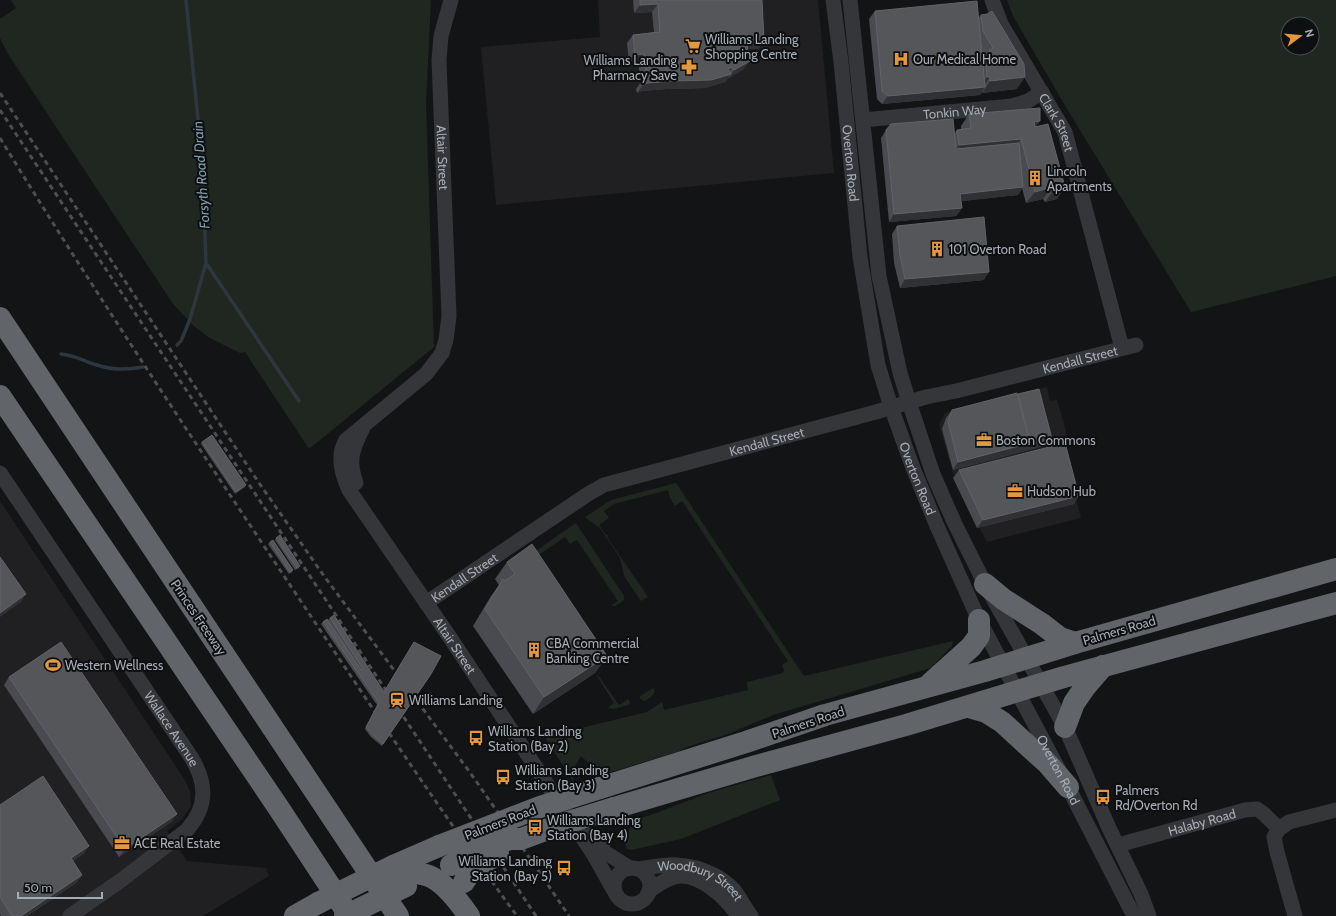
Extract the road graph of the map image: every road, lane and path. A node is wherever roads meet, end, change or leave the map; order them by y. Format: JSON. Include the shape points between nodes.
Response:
{"nodes":[{"id":1,"x":451,"y":0,"type":"edge"},
{"id":2,"x":833,"y":0,"type":"edge"},
{"id":3,"x":850,"y":0,"type":"edge"},
{"id":4,"x":992,"y":0,"type":"edge"},
{"id":5,"x":1042,"y":92,"type":"junction"},
{"id":6,"x":863,"y":120,"type":"junction"},
{"id":7,"x":0,"y":318,"type":"edge"},
{"id":8,"x":1129,"y":346,"type":"joint"},
{"id":9,"x":0,"y":396,"type":"edge"},
{"id":10,"x":909,"y":402,"type":"junction"},
{"id":11,"x":891,"y":407,"type":"junction"},
{"id":12,"x":0,"y":473,"type":"edge"},
{"id":13,"x":1336,"y":569,"type":"edge"},
{"id":14,"x":986,"y":584,"type":"junction"},
{"id":15,"x":430,"y":600,"type":"junction"},
{"id":16,"x":1336,"y":603,"type":"edge"},
{"id":17,"x":979,"y":620,"type":"junction"},
{"id":18,"x":1075,"y":643,"type":"junction"},
{"id":19,"x":1027,"y":658,"type":"junction"},
{"id":20,"x":1003,"y":665,"type":"junction"},
{"id":21,"x":1103,"y":666,"type":"junction"},
{"id":22,"x":1042,"y":684,"type":"junction"},
{"id":23,"x":929,"y":686,"type":"junction"},
{"id":24,"x":1017,"y":692,"type":"junction"},
{"id":25,"x":969,"y":706,"type":"junction"},
{"id":26,"x":1065,"y":727,"type":"junction"},
{"id":27,"x":1068,"y":787,"type":"junction"},
{"id":28,"x":1336,"y":810,"type":"edge"},
{"id":29,"x":1279,"y":829,"type":"junction"},
{"id":30,"x":521,"y":839,"type":"junction"},
{"id":31,"x":1118,"y":845,"type":"junction"},
{"id":32,"x":1126,"y":863,"type":"junction"},
{"id":33,"x":634,"y":868,"type":"junction"},
{"id":34,"x":388,"y":873,"type":"junction"},
{"id":35,"x":1111,"y":873,"type":"junction"},
{"id":36,"x":430,"y":876,"type":"junction"},
{"id":37,"x":613,"y":889,"type":"junction"},
{"id":38,"x":649,"y":891,"type":"junction"},
{"id":39,"x":466,"y":912,"type":"edge"},
{"id":40,"x":70,"y":916,"type":"edge"},
{"id":41,"x":295,"y":916,"type":"edge"},
{"id":42,"x":345,"y":916,"type":"edge"},
{"id":43,"x":350,"y":916,"type":"edge"},
{"id":44,"x":398,"y":916,"type":"edge"},
{"id":45,"x":738,"y":916,"type":"edge"},
{"id":46,"x":751,"y":916,"type":"edge"},
{"id":47,"x":1134,"y":916,"type":"edge"},
{"id":48,"x":1149,"y":916,"type":"edge"},
{"id":49,"x":1295,"y":916,"type":"edge"}],
"edges":[{"from":1,"to":15,"type":"street","name":"Altair Street","via":[[441,36],[440,60],[448,316],[446,340],[442,353],[426,374],[351,435],[344,443],[341,456],[343,476],[350,490]]},
{"from":2,"to":11,"type":"street","name":"Overton Road","via":[[860,257],[878,365]]},
{"from":3,"to":6,"type":"street","name":"Overton Road"},
{"from":4,"to":5,"type":"street","name":"Clark Street","via":[[1001,24]]},
{"from":5,"to":6,"type":"street","name":"Tonkin Way","via":[[1028,101],[1012,106]]},
{"from":5,"to":8,"type":"street","name":"Clark Street","via":[[1068,140]]},
{"from":6,"to":10,"type":"street","name":"Overton Road","via":[[879,276],[900,373]]},
{"from":7,"to":44,"type":"highway","name":"Princes Freeway"},
{"from":8,"to":10,"type":"street","name":"Kendall Street"},
{"from":9,"to":43,"type":"highway"},
{"from":10,"to":11,"type":"street","name":"Kendall Street"},
{"from":10,"to":14,"type":"street","name":"Overton Road","via":[[933,474]]},
{"from":11,"to":15,"type":"street","name":"Kendall Street","via":[[604,485]]},
{"from":11,"to":17,"type":"street","name":"Overton Road","via":[[922,491]]},
{"from":12,"to":40,"type":"street","name":"Wallace Avenue","via":[[191,757],[202,781],[202,803],[196,820],[187,830]]},
{"from":13,"to":18,"type":"highway","name":"Palmers Road"},
{"from":14,"to":18,"type":"highway","via":[[1003,599],[1060,638]]},
{"from":14,"to":19,"type":"street","name":"Overton Road"},
{"from":15,"to":33,"type":"street","name":"Altair Street","via":[[464,641],[595,841],[606,853]]},
{"from":15,"to":37,"type":"street","name":"Altair Street","via":[[594,854]]},
{"from":16,"to":21,"type":"highway","name":"Palmers Road"},
{"from":17,"to":20,"type":"street","name":"Overton Road"},
{"from":17,"to":23,"type":"highway","via":[[979,636],[971,647]]},
{"from":18,"to":19,"type":"highway","name":"Palmers Road"},
{"from":19,"to":20,"type":"highway","name":"Palmers Road"},
{"from":19,"to":22,"type":"street","name":"Overton Road"},
{"from":20,"to":23,"type":"highway","name":"Palmers Road"},
{"from":20,"to":24,"type":"street","name":"Overton Road"},
{"from":21,"to":22,"type":"highway","name":"Palmers Road"},
{"from":21,"to":26,"type":"highway","via":[[1074,703]]},
{"from":22,"to":24,"type":"highway","name":"Palmers Road"},
{"from":22,"to":26,"type":"street","name":"Overton Road"},
{"from":23,"to":34,"type":"highway","name":"Palmers Road","bridge":true,"via":[[825,715],[498,822],[439,846]]},
{"from":24,"to":25,"type":"highway","name":"Palmers Road"},
{"from":24,"to":27,"type":"street","name":"Overton Road"},
{"from":25,"to":27,"type":"highway","via":[[986,712],[1002,722],[1048,764]]},
{"from":25,"to":30,"type":"highway","name":"Palmers Road","bridge":true,"via":[[614,808]]},
{"from":26,"to":31,"type":"street","name":"Overton Road"},
{"from":27,"to":35,"type":"street","name":"Overton Road"},
{"from":28,"to":29,"type":"street","via":[[1289,822]]},
{"from":29,"to":31,"type":"street","name":"Halaby Road","via":[[1255,809]]},
{"from":29,"to":49,"type":"street","via":[[1274,837]]},
{"from":30,"to":36,"type":"highway","name":"Palmers Road","bridge":true,"via":[[510,839],[495,844]]},
{"from":30,"to":39,"type":"highway","bridge":true,"via":[[466,878],[462,888]]},
{"from":31,"to":32,"type":"street","name":"Overton Road"},
{"from":32,"to":35,"type":"street"},
{"from":32,"to":48,"type":"street","name":"Overton Road"},
{"from":33,"to":37,"type":"street","via":[[625,869],[617,874]]},
{"from":33,"to":38,"type":"street","via":[[648,878]]},
{"from":33,"to":46,"type":"street","name":"Woodbury Street","via":[[669,864],[688,865],[704,870],[723,880],[734,890]]},
{"from":34,"to":36,"type":"highway"},
{"from":34,"to":41,"type":"highway","name":"Palmers Road","bridge":true,"via":[[318,903]]},
{"from":35,"to":47,"type":"street","name":"Overton Road"},
{"from":36,"to":39,"type":"highway","via":[[441,883]]},
{"from":36,"to":42,"type":"highway","name":"Palmers Road","bridge":true},
{"from":37,"to":38,"type":"street","via":[[619,899],[630,904],[641,902]]},
{"from":38,"to":45,"type":"street","name":"Woodbury Street","via":[[669,878],[680,876],[697,879],[716,891]]}]}
